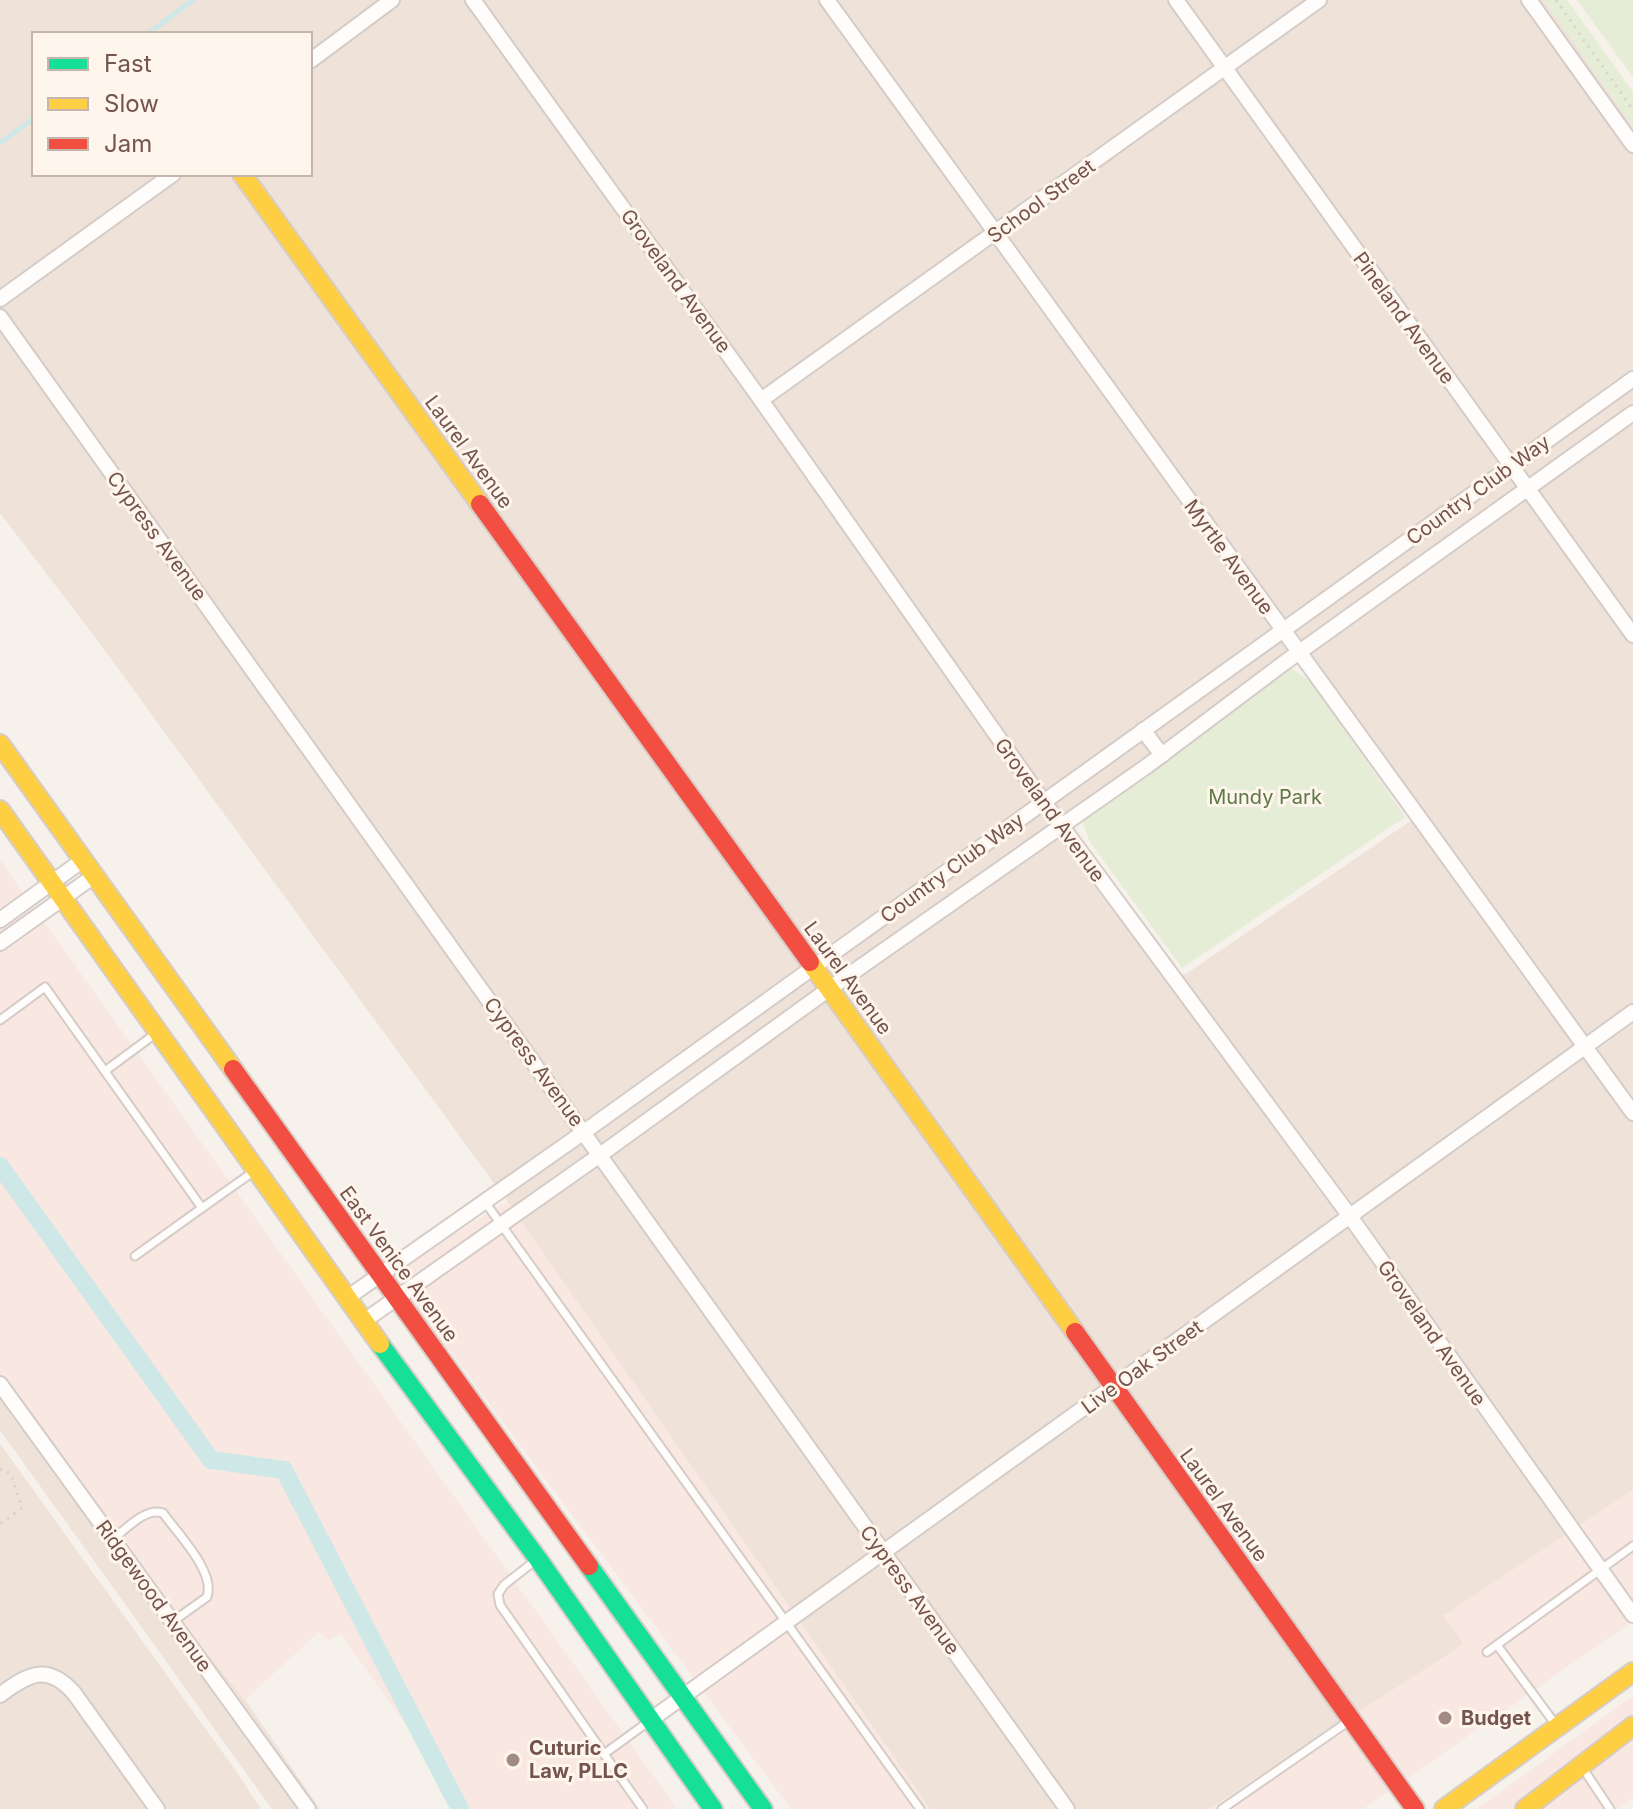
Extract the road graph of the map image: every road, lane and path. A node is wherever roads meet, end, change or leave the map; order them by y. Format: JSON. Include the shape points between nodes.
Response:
{"nodes":[{"id":1,"x":392,"y":0,"type":"edge"},
{"id":2,"x":473,"y":0,"type":"edge"},
{"id":3,"x":827,"y":0,"type":"edge"},
{"id":4,"x":1176,"y":0,"type":"edge"},
{"id":5,"x":1319,"y":0,"type":"edge"},
{"id":6,"x":1529,"y":0,"type":"edge"},
{"id":7,"x":1556,"y":0,"type":"edge"},
{"id":8,"x":312,"y":60,"type":"edge"},
{"id":9,"x":1225,"y":68,"type":"junction"},
{"id":10,"x":1633,"y":110,"type":"edge"},
{"id":11,"x":1633,"y":145,"type":"edge"},
{"id":12,"x":170,"y":176,"type":"edge"},
{"id":13,"x":243,"y":176,"type":"edge"},
{"id":14,"x":995,"y":234,"type":"junction"},
{"id":15,"x":0,"y":299,"type":"edge"},
{"id":16,"x":0,"y":317,"type":"edge"},
{"id":17,"x":1633,"y":379,"type":"edge"},
{"id":18,"x":761,"y":400,"type":"junction"},
{"id":19,"x":1633,"y":413,"type":"edge"},
{"id":20,"x":1511,"y":466,"type":"junction"},
{"id":21,"x":1528,"y":489,"type":"junction"},
{"id":22,"x":1283,"y":630,"type":"junction"},
{"id":23,"x":1633,"y":635,"type":"edge"},
{"id":24,"x":1299,"y":653,"type":"junction"},
{"id":25,"x":1143,"y":730,"type":"junction"},
{"id":26,"x":0,"y":744,"type":"edge"},
{"id":27,"x":1162,"y":755,"type":"junction"},
{"id":28,"x":1043,"y":801,"type":"junction"},
{"id":29,"x":0,"y":810,"type":"edge"},
{"id":30,"x":1061,"y":826,"type":"junction"},
{"id":31,"x":83,"y":860,"type":"junction"},
{"id":32,"x":94,"y":876,"type":"junction"},
{"id":33,"x":57,"y":891,"type":"junction"},
{"id":34,"x":0,"y":920,"type":"edge"},
{"id":35,"x":0,"y":943,"type":"edge"},
{"id":36,"x":814,"y":967,"type":"junction"},
{"id":37,"x":829,"y":989,"type":"junction"},
{"id":38,"x":1633,"y":1012,"type":"edge"},
{"id":39,"x":0,"y":1020,"type":"edge"},
{"id":40,"x":159,"y":1031,"type":"junction"},
{"id":41,"x":1585,"y":1045,"type":"junction"},
{"id":42,"x":105,"y":1071,"type":"junction"},
{"id":43,"x":1633,"y":1113,"type":"edge"},
{"id":44,"x":584,"y":1132,"type":"junction"},
{"id":45,"x":600,"y":1155,"type":"junction"},
{"id":46,"x":258,"y":1169,"type":"junction"},
{"id":47,"x":484,"y":1200,"type":"junction"},
{"id":48,"x":202,"y":1208,"type":"junction"},
{"id":49,"x":1349,"y":1215,"type":"junction"},
{"id":50,"x":501,"y":1224,"type":"junction"},
{"id":51,"x":135,"y":1256,"type":"dead end"},
{"id":52,"x":379,"y":1275,"type":"junction"},
{"id":53,"x":347,"y":1298,"type":"junction"},
{"id":54,"x":396,"y":1298,"type":"junction"},
{"id":55,"x":364,"y":1321,"type":"junction"},
{"id":56,"x":0,"y":1384,"type":"edge"},
{"id":57,"x":1113,"y":1387,"type":"junction"},
{"id":58,"x":0,"y":1469,"type":"edge"},
{"id":59,"x":0,"y":1524,"type":"edge"},
{"id":60,"x":113,"y":1539,"type":"junction"},
{"id":61,"x":1633,"y":1546,"type":"edge"},
{"id":62,"x":883,"y":1552,"type":"junction"},
{"id":63,"x":538,"y":1559,"type":"junction"},
{"id":64,"x":1600,"y":1570,"type":"junction"},
{"id":65,"x":1633,"y":1615,"type":"edge"},
{"id":66,"x":172,"y":1622,"type":"junction"},
{"id":67,"x":785,"y":1624,"type":"junction"},
{"id":68,"x":1497,"y":1645,"type":"junction"},
{"id":69,"x":1487,"y":1652,"type":"dead end"},
{"id":70,"x":1633,"y":1672,"type":"edge"},
{"id":71,"x":0,"y":1695,"type":"edge"},
{"id":72,"x":682,"y":1698,"type":"junction"},
{"id":73,"x":1351,"y":1719,"type":"junction"},
{"id":74,"x":649,"y":1721,"type":"junction"},
{"id":75,"x":1633,"y":1726,"type":"edge"},
{"id":76,"x":1557,"y":1727,"type":"junction"},
{"id":77,"x":604,"y":1754,"type":"junction"},
{"id":78,"x":1581,"y":1765,"type":"junction"},
{"id":79,"x":157,"y":1809,"type":"edge"},
{"id":80,"x":308,"y":1809,"type":"edge"},
{"id":81,"x":643,"y":1809,"type":"edge"},
{"id":82,"x":713,"y":1809,"type":"edge"},
{"id":83,"x":763,"y":1809,"type":"edge"},
{"id":84,"x":920,"y":1809,"type":"edge"},
{"id":85,"x":1067,"y":1809,"type":"edge"},
{"id":86,"x":1222,"y":1809,"type":"edge"},
{"id":87,"x":1415,"y":1809,"type":"edge"},
{"id":88,"x":1444,"y":1809,"type":"edge"},
{"id":89,"x":1525,"y":1809,"type":"edge"},
{"id":90,"x":1610,"y":1809,"type":"edge"}],
"edges":[{"from":1,"to":8,"type":"street"},
{"from":2,"to":18,"type":"street","name":"Groveland Avenue"},
{"from":3,"to":14,"type":"street","name":"Myrtle Avenue"},
{"from":4,"to":9,"type":"street","name":"Pineland Avenue"},
{"from":5,"to":9,"type":"street","name":"School Street"},
{"from":6,"to":11,"type":"street"},
{"from":7,"to":10,"type":"path"},
{"from":9,"to":14,"type":"street","name":"School Street"},
{"from":9,"to":20,"type":"street","name":"Pineland Avenue"},
{"from":12,"to":15,"type":"street"},
{"from":13,"to":36,"type":"main road","name":"Laurel Avenue"},
{"from":14,"to":18,"type":"street","name":"School Street"},
{"from":14,"to":22,"type":"street","name":"Myrtle Avenue"},
{"from":16,"to":44,"type":"street","name":"Cypress Avenue"},
{"from":17,"to":20,"type":"street","name":"Country Club Way"},
{"from":18,"to":28,"type":"street","name":"Groveland Avenue"},
{"from":19,"to":21,"type":"street","name":"Country Club Way"},
{"from":20,"to":21,"type":"street","name":"Pineland Avenue"},
{"from":20,"to":22,"type":"street","name":"Country Club Way"},
{"from":21,"to":23,"type":"street","name":"Pineland Avenue"},
{"from":21,"to":24,"type":"street","name":"Country Club Way"},
{"from":22,"to":24,"type":"street","name":"Myrtle Avenue"},
{"from":22,"to":25,"type":"street","name":"Country Club Way"},
{"from":24,"to":27,"type":"street","name":"Country Club Way"},
{"from":24,"to":41,"type":"street","name":"Myrtle Avenue"},
{"from":25,"to":27,"type":"street"},
{"from":25,"to":28,"type":"street","name":"Country Club Way"},
{"from":26,"to":31,"type":"main road","name":"East Venice Avenue"},
{"from":27,"to":30,"type":"street","name":"Country Club Way"},
{"from":28,"to":30,"type":"street","name":"Groveland Avenue"},
{"from":28,"to":36,"type":"street","name":"Country Club Way"},
{"from":29,"to":33,"type":"main road"},
{"from":30,"to":37,"type":"street","name":"Country Club Way"},
{"from":30,"to":49,"type":"street","name":"Groveland Avenue"},
{"from":31,"to":32,"type":"main road","name":"East Venice Avenue"},
{"from":31,"to":33,"type":"street"},
{"from":32,"to":33,"type":"street"},
{"from":32,"to":52,"type":"main road","name":"East Venice Avenue"},
{"from":33,"to":34,"type":"street"},
{"from":33,"to":35,"type":"street"},
{"from":33,"to":40,"type":"main road"},
{"from":36,"to":37,"type":"main road","name":"Laurel Avenue"},
{"from":36,"to":44,"type":"street","name":"Country Club Way"},
{"from":37,"to":45,"type":"street","name":"Country Club Way"},
{"from":37,"to":57,"type":"main road","name":"Laurel Avenue"},
{"from":38,"to":41,"type":"street","name":"Live Oak Street"},
{"from":39,"to":42,"type":"lane","via":[[45,987]]},
{"from":40,"to":42,"type":"lane"},
{"from":40,"to":46,"type":"main road"},
{"from":41,"to":43,"type":"street","name":"Myrtle Avenue"},
{"from":41,"to":49,"type":"street","name":"Live Oak Street"},
{"from":42,"to":48,"type":"lane"},
{"from":44,"to":45,"type":"street","name":"Cypress Avenue"},
{"from":44,"to":47,"type":"street","name":"Country Club Way"},
{"from":45,"to":50,"type":"street","name":"Country Club Way"},
{"from":45,"to":62,"type":"street","name":"Cypress Avenue"},
{"from":46,"to":48,"type":"lane"},
{"from":46,"to":53,"type":"main road"},
{"from":47,"to":50,"type":"lane"},
{"from":47,"to":52,"type":"street","name":"Country Club Way"},
{"from":48,"to":51,"type":"lane"},
{"from":49,"to":57,"type":"street","name":"Live Oak Street"},
{"from":49,"to":64,"type":"street","name":"Groveland Avenue"},
{"from":50,"to":54,"type":"street","name":"Country Club Way"},
{"from":50,"to":67,"type":"lane"},
{"from":52,"to":53,"type":"street","name":"Country Club Way"},
{"from":52,"to":54,"type":"main road","name":"East Venice Avenue"},
{"from":53,"to":55,"type":"main road"},
{"from":54,"to":55,"type":"street","name":"Country Club Way"},
{"from":54,"to":72,"type":"main road","name":"East Venice Avenue"},
{"from":55,"to":63,"type":"main road"},
{"from":56,"to":60,"type":"street","name":"Ridgewood Avenue"},
{"from":57,"to":62,"type":"street","name":"Live Oak Street"},
{"from":57,"to":73,"type":"main road","name":"Laurel Avenue"},
{"from":58,"to":59,"type":"path","via":[[11,1474],[22,1508]]},
{"from":60,"to":66,"type":"street","name":"Ridgewood Avenue"},
{"from":60,"to":66,"type":"lane","via":[[149,1513],[163,1513],[202,1567],[208,1578],[207,1597]]},
{"from":61,"to":64,"type":"lane"},
{"from":62,"to":67,"type":"street","name":"Live Oak Street"},
{"from":62,"to":85,"type":"street","name":"Cypress Avenue"},
{"from":63,"to":74,"type":"main road"},
{"from":63,"to":77,"type":"lane","via":[[504,1585],[498,1594],[500,1605]]},
{"from":64,"to":65,"type":"street","name":"Groveland Avenue"},
{"from":64,"to":68,"type":"lane"},
{"from":66,"to":80,"type":"street","name":"Ridgewood Avenue"},
{"from":67,"to":72,"type":"street","name":"Live Oak Street"},
{"from":67,"to":84,"type":"lane"},
{"from":68,"to":69,"type":"lane"},
{"from":68,"to":76,"type":"lane"},
{"from":70,"to":76,"type":"main road"},
{"from":71,"to":79,"type":"street","via":[[39,1674],[63,1682]]},
{"from":72,"to":74,"type":"street","name":"Live Oak Street"},
{"from":72,"to":83,"type":"main road","name":"East Venice Avenue"},
{"from":73,"to":86,"type":"lane"},
{"from":73,"to":87,"type":"main road","name":"Laurel Avenue"},
{"from":74,"to":77,"type":"lane"},
{"from":74,"to":82,"type":"main road"},
{"from":75,"to":78,"type":"main road"},
{"from":76,"to":88,"type":"main road"},
{"from":77,"to":81,"type":"lane"},
{"from":78,"to":89,"type":"main road"},
{"from":78,"to":90,"type":"lane"}]}
